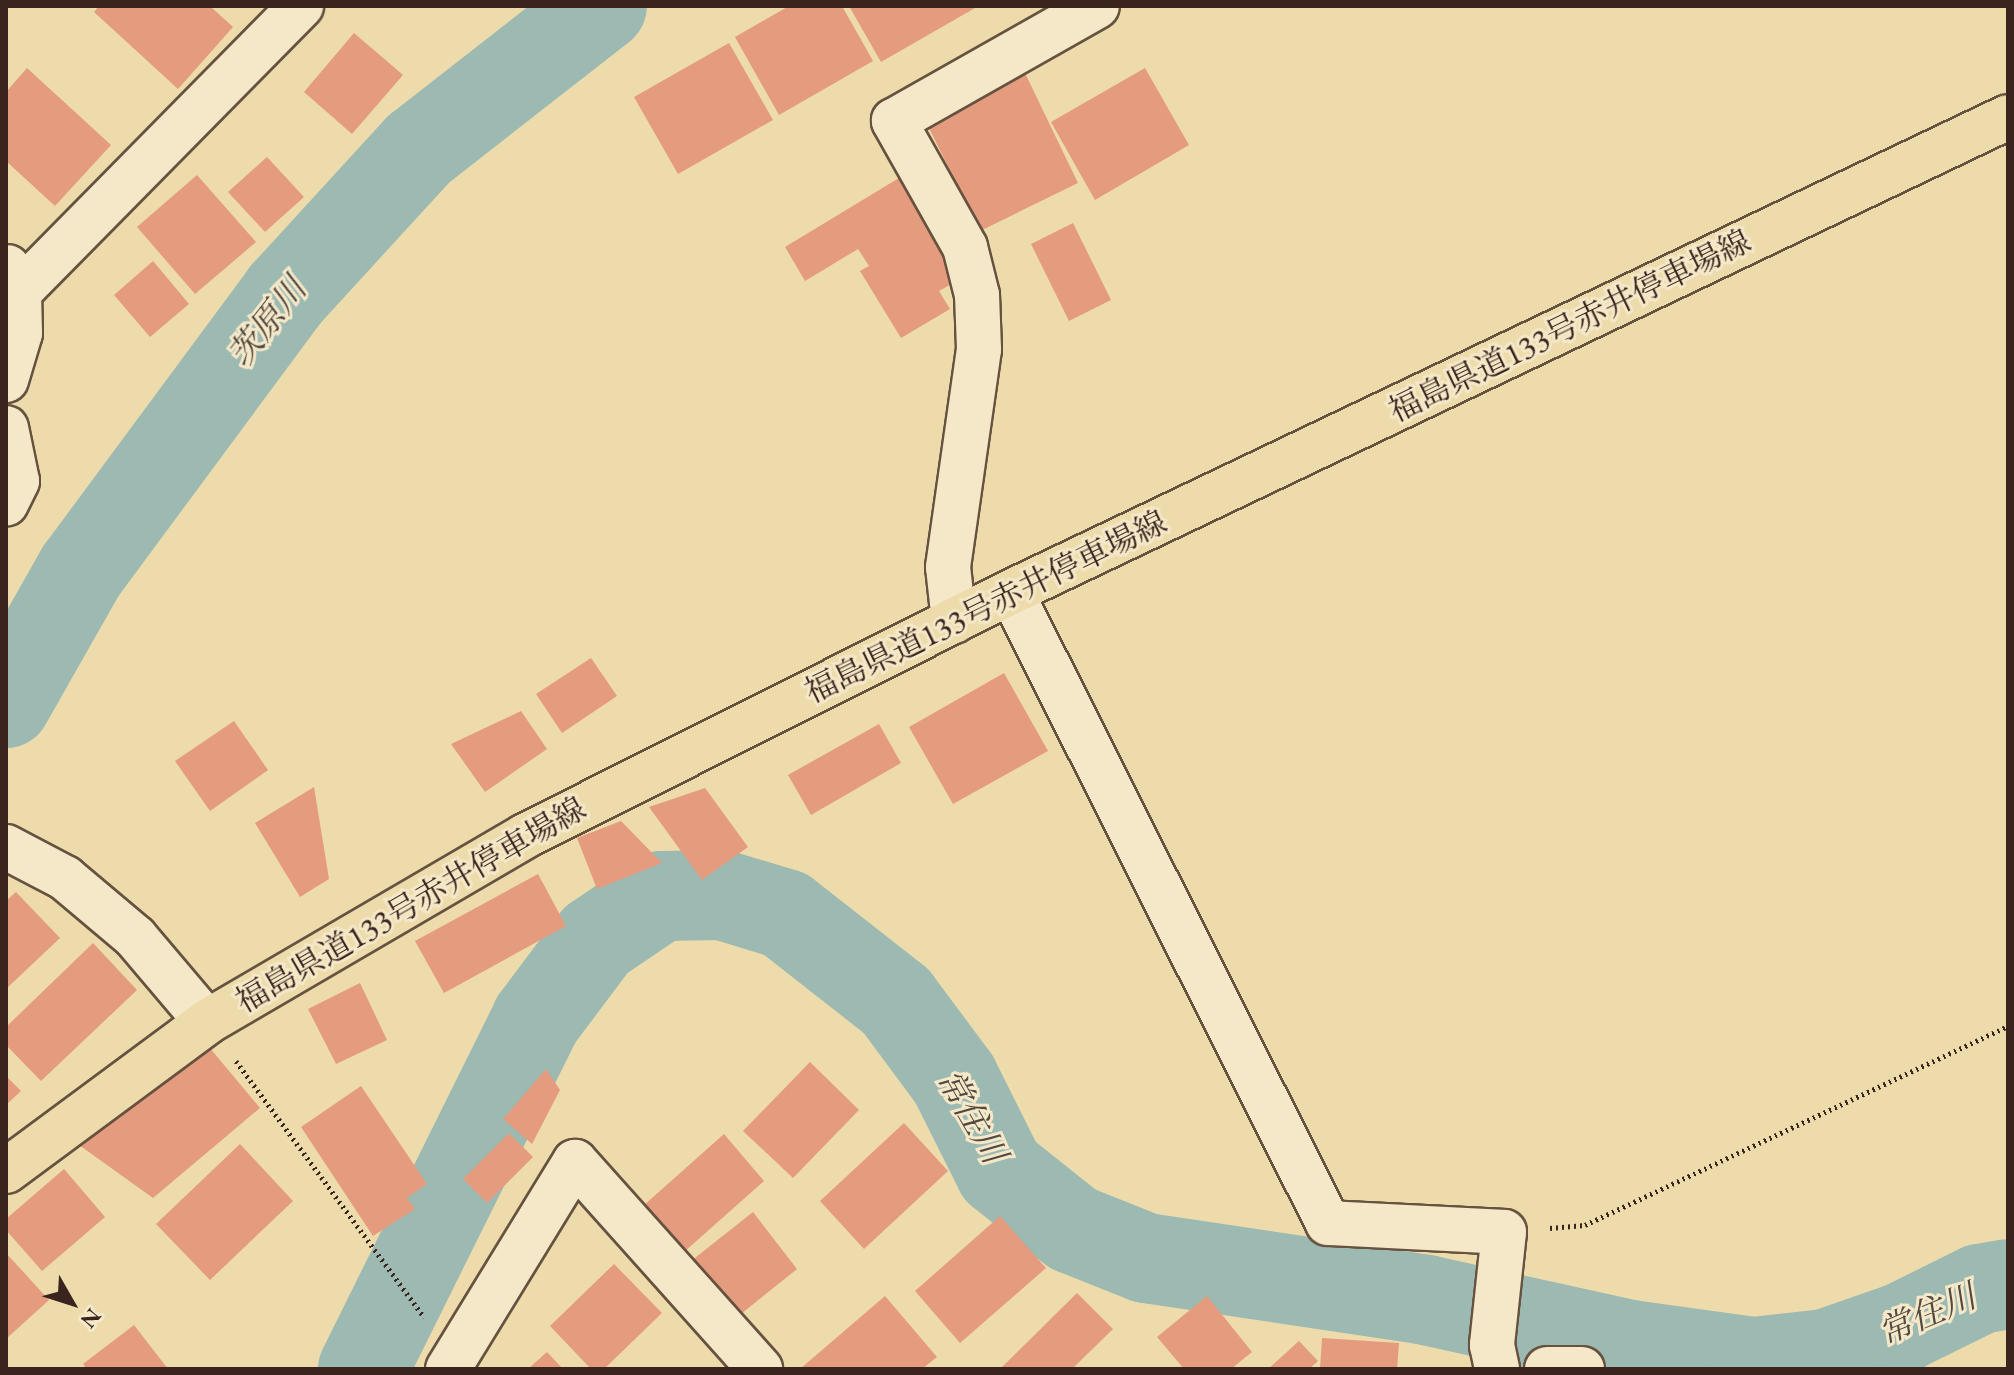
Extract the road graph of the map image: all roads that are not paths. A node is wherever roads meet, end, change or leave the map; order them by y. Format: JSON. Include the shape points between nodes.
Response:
{"nodes":[{"id":1,"x":301,"y":6,"type":"edge"},
{"id":2,"x":1097,"y":6,"type":"edge"},
{"id":3,"x":2008,"y":117,"type":"edge"},
{"id":4,"x":12,"y":277,"type":"edge"},
{"id":5,"x":6,"y":380,"type":"edge"},
{"id":6,"x":6,"y":428,"type":"edge"},
{"id":7,"x":6,"y":504,"type":"edge"},
{"id":8,"x":1011,"y":592,"type":"junction"},
{"id":9,"x":954,"y":621,"type":"junction"},
{"id":10,"x":6,"y":847,"type":"edge"},
{"id":11,"x":207,"y":1022,"type":"junction"},
{"id":12,"x":6,"y":1171,"type":"edge"},
{"id":13,"x":1495,"y":1357,"type":"edge"},
{"id":14,"x":448,"y":1369,"type":"edge"},
{"id":15,"x":760,"y":1369,"type":"edge"},
{"id":16,"x":1547,"y":1369,"type":"edge"},
{"id":17,"x":1582,"y":1369,"type":"edge"}],
"edges":[{"from":1,"to":4,"type":"street"},
{"from":2,"to":9,"type":"street","via":[[894,121],[965,247],[977,295],[979,349],[948,567]]},
{"from":3,"to":8,"type":"main road","name":"福島県道133号赤井停車場線"},
{"from":4,"to":5,"type":"street","via":[[20,333]]},
{"from":6,"to":7,"type":"street","via":[[17,481]]},
{"from":8,"to":9,"type":"main road","name":"福島県道133号赤井停車場線"},
{"from":8,"to":13,"type":"street","via":[[1328,1223],[1503,1248]]},
{"from":9,"to":11,"type":"main road","name":"福島県道133号赤井停車場線","via":[[525,836]]},
{"from":10,"to":11,"type":"street","via":[[65,878],[135,937]]},
{"from":11,"to":12,"type":"main road","name":"福島県道133号赤井停車場線"},
{"from":14,"to":15,"type":"street","via":[[575,1162]]},
{"from":16,"to":17,"type":"street"}]}
